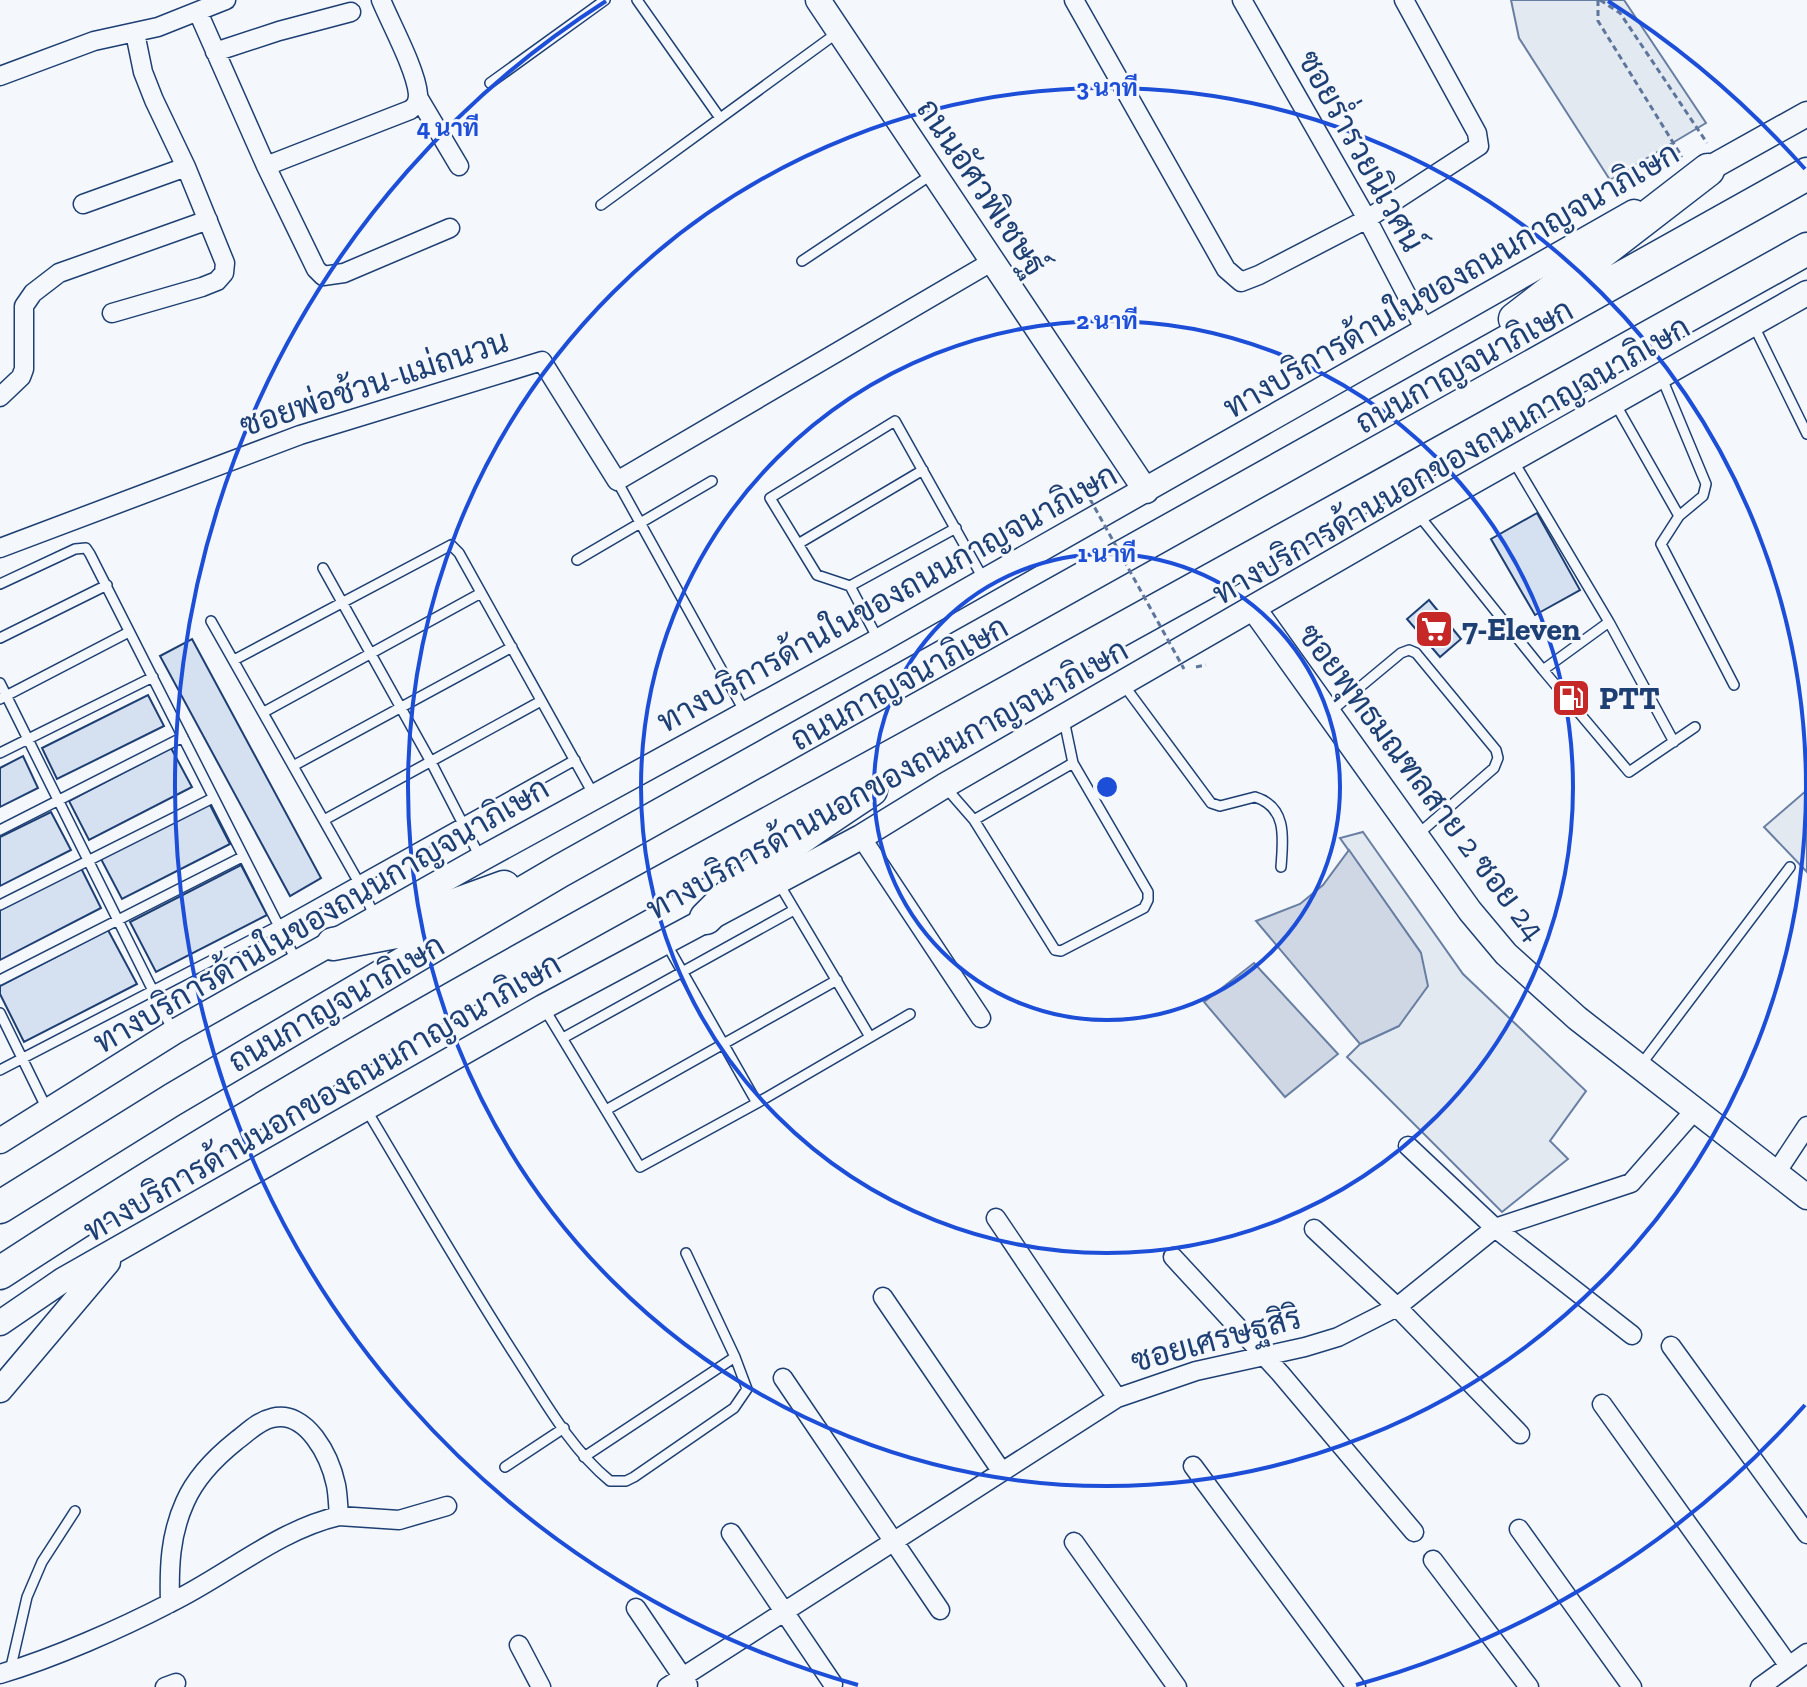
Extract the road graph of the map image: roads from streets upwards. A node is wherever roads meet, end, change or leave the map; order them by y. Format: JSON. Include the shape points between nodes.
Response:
{"nodes":[{"id":1,"x":226,"y":0,"type":"edge"},
{"id":2,"x":381,"y":0,"type":"edge"},
{"id":3,"x":818,"y":0,"type":"edge"},
{"id":4,"x":1074,"y":0,"type":"edge"},
{"id":5,"x":1242,"y":0,"type":"edge"},
{"id":6,"x":1404,"y":0,"type":"edge"},
{"id":7,"x":190,"y":9,"type":"edge"},
{"id":8,"x":351,"y":12,"type":"dead end"},
{"id":9,"x":135,"y":33,"type":"junction"},
{"id":10,"x":215,"y":52,"type":"junction"},
{"id":11,"x":0,"y":76,"type":"edge"},
{"id":12,"x":418,"y":97,"type":"junction"},
{"id":13,"x":1807,"y":114,"type":"edge"},
{"id":14,"x":266,"y":166,"type":"junction"},
{"id":15,"x":459,"y":166,"type":"dead end"},
{"id":16,"x":186,"y":167,"type":"junction"},
{"id":17,"x":1708,"y":170,"type":"junction"},
{"id":18,"x":1807,"y":174,"type":"edge"},
{"id":19,"x":83,"y":204,"type":"dead end"},
{"id":20,"x":1367,"y":219,"type":"junction"},
{"id":21,"x":208,"y":220,"type":"junction"},
{"id":22,"x":450,"y":228,"type":"dead end"},
{"id":23,"x":1807,"y":249,"type":"edge"},
{"id":24,"x":993,"y":261,"type":"junction"},
{"id":25,"x":1807,"y":293,"type":"edge"},
{"id":26,"x":112,"y":313,"type":"dead end"},
{"id":27,"x":1426,"y":332,"type":"junction"},
{"id":28,"x":1430,"y":385,"type":"junction"},
{"id":29,"x":0,"y":397,"type":"edge"},
{"id":30,"x":1146,"y":491,"type":"junction"},
{"id":31,"x":0,"y":548,"type":"edge"},
{"id":32,"x":1254,"y":609,"type":"junction"},
{"id":33,"x":910,"y":746,"type":"junction"},
{"id":34,"x":861,"y":837,"type":"junction"},
{"id":35,"x":560,"y":871,"type":"junction"},
{"id":36,"x":706,"y":918,"type":"junction"},
{"id":37,"x":333,"y":944,"type":"junction"},
{"id":38,"x":981,"y":1018,"type":"dead end"},
{"id":39,"x":73,"y":1093,"type":"junction"},
{"id":40,"x":1694,"y":1111,"type":"junction"},
{"id":41,"x":0,"y":1122,"type":"edge"},
{"id":42,"x":1807,"y":1126,"type":"edge"},
{"id":43,"x":0,"y":1141,"type":"edge"},
{"id":44,"x":1408,"y":1146,"type":"dead end"},
{"id":45,"x":1776,"y":1173,"type":"junction"},
{"id":46,"x":1807,"y":1197,"type":"edge"},
{"id":47,"x":0,"y":1207,"type":"edge"},
{"id":48,"x":996,"y":1218,"type":"dead end"},
{"id":49,"x":1495,"y":1228,"type":"junction"},
{"id":50,"x":1314,"y":1229,"type":"dead end"},
{"id":51,"x":120,"y":1249,"type":"junction"},
{"id":52,"x":1173,"y":1257,"type":"dead end"},
{"id":53,"x":0,"y":1273,"type":"edge"},
{"id":54,"x":883,"y":1297,"type":"dead end"},
{"id":55,"x":1397,"y":1307,"type":"junction"},
{"id":56,"x":0,"y":1323,"type":"edge"},
{"id":57,"x":1632,"y":1335,"type":"dead end"},
{"id":58,"x":1671,"y":1346,"type":"dead end"},
{"id":59,"x":1264,"y":1357,"type":"junction"},
{"id":60,"x":783,"y":1378,"type":"dead end"},
{"id":61,"x":0,"y":1390,"type":"edge"},
{"id":62,"x":1117,"y":1398,"type":"junction"},
{"id":63,"x":1602,"y":1404,"type":"dead end"},
{"id":64,"x":1520,"y":1434,"type":"dead end"},
{"id":65,"x":1193,"y":1466,"type":"dead end"},
{"id":66,"x":1002,"y":1472,"type":"junction"},
{"id":67,"x":447,"y":1506,"type":"dead end"},
{"id":68,"x":339,"y":1516,"type":"junction"},
{"id":69,"x":1519,"y":1529,"type":"dead end"},
{"id":70,"x":1414,"y":1532,"type":"dead end"},
{"id":71,"x":731,"y":1533,"type":"dead end"},
{"id":72,"x":1807,"y":1534,"type":"edge"},
{"id":73,"x":1074,"y":1542,"type":"dead end"},
{"id":74,"x":893,"y":1543,"type":"junction"},
{"id":75,"x":1433,"y":1560,"type":"dead end"},
{"id":76,"x":170,"y":1603,"type":"junction"},
{"id":77,"x":636,"y":1608,"type":"dead end"},
{"id":78,"x":940,"y":1610,"type":"dead end"},
{"id":79,"x":784,"y":1612,"type":"junction"},
{"id":80,"x":519,"y":1645,"type":"dead end"},
{"id":81,"x":1807,"y":1653,"type":"edge"},
{"id":82,"x":1789,"y":1666,"type":"junction"},
{"id":83,"x":5,"y":1672,"type":"edge"},
{"id":84,"x":680,"y":1684,"type":"edge"},
{"id":85,"x":833,"y":1684,"type":"dead end"},
{"id":86,"x":541,"y":1687,"type":"edge"},
{"id":87,"x":1177,"y":1687,"type":"edge"},
{"id":88,"x":1356,"y":1687,"type":"edge"},
{"id":89,"x":1529,"y":1687,"type":"edge"},
{"id":90,"x":1632,"y":1687,"type":"edge"},
{"id":91,"x":1760,"y":1687,"type":"edge"}],
"edges":[{"from":1,"to":7,"type":"street"},
{"from":2,"to":12,"type":"street"},
{"from":3,"to":24,"type":"main road","name":"ถนนอัศวพิเชษฐ์"},
{"from":4,"to":20,"type":"street","via":[[1226,269],[1241,282]]},
{"from":5,"to":20,"type":"street","name":"ซอยร่ำรวยนิเวศน์"},
{"from":6,"to":20,"type":"street","via":[[1477,133],[1479,146]]},
{"from":7,"to":9,"type":"street"},
{"from":7,"to":10,"type":"street"},
{"from":8,"to":10,"type":"street"},
{"from":9,"to":11,"type":"street","via":[[94,41]]},
{"from":9,"to":16,"type":"street","via":[[148,86]]},
{"from":10,"to":14,"type":"street"},
{"from":12,"to":14,"type":"street","via":[[410,110]]},
{"from":12,"to":15,"type":"street"},
{"from":13,"to":17,"type":"main road","name":"ทางบริการด้านในของถนนกาญจนาภิเษก"},
{"from":14,"to":22,"type":"street","via":[[323,276],[344,273]]},
{"from":16,"to":19,"type":"street"},
{"from":16,"to":21,"type":"street"},
{"from":17,"to":27,"type":"main road","name":"ทางบริการด้านในของถนนกาญจนาภิเษก"},
{"from":17,"to":28,"type":"highway"},
{"from":18,"to":28,"type":"highway","name":"ถนนกาญจนาภิเษก"},
{"from":20,"to":27,"type":"street","name":"ซอยร่ำรวยนิเวศน์"},
{"from":21,"to":26,"type":"street","via":[[225,263],[217,281]]},
{"from":21,"to":29,"type":"street","via":[[46,281],[24,306],[21,377]]},
{"from":23,"to":33,"type":"highway","name":"ถนนกาญจนาภิเษก"},
{"from":24,"to":30,"type":"main road","name":"ถนนอัศวพิเชษฐ์"},
{"from":24,"to":31,"type":"street","name":"ซอยพ่อช้วน-แม่ถนวน","via":[[617,481],[542,361],[300,435]]},
{"from":25,"to":32,"type":"main road","name":"ทางบริการด้านนอกของถนนกาญจนาภิเษก"},
{"from":27,"to":30,"type":"main road","name":"ทางบริการด้านในของถนนกาญจนาภิเษก"},
{"from":28,"to":35,"type":"highway","name":"ถนนกาญจนาภิเษก"},
{"from":30,"to":37,"type":"main road","name":"ทางบริการด้านในของถนนกาญจนาภิเษก"},
{"from":32,"to":34,"type":"main road","name":"ทางบริการด้านนอกของถนนกาญจนาภิเษก"},
{"from":32,"to":40,"type":"main road","name":"ซอยพุทธมณฑลสาย 2 ซอย 24","via":[[1506,954]]},
{"from":33,"to":36,"type":"highway","via":[[877,786],[772,856]]},
{"from":33,"to":53,"type":"highway","name":"ถนนกาญจนาภิเษก","via":[[500,970],[161,1169]]},
{"from":34,"to":36,"type":"main road","name":"ทางบริการด้านนอกของถนนกาญจนาภิเษก"},
{"from":34,"to":38,"type":"street"},
{"from":35,"to":37,"type":"highway","via":[[475,897],[396,932]]},
{"from":35,"to":47,"type":"highway","name":"ถนนกาญจนาภิเษก"},
{"from":36,"to":51,"type":"main road","name":"ทางบริการด้านนอกของถนนกาญจนาภิเษก"},
{"from":37,"to":39,"type":"main road","name":"ทางบริการด้านในของถนนกาญจนาภิเษก"},
{"from":39,"to":41,"type":"main road"},
{"from":39,"to":43,"type":"main road","name":"ทางบริการด้านในของถนนกาญจนาภิเษก"},
{"from":40,"to":45,"type":"main road","name":"ซอยพุทธมณฑลสาย 2 ซอย 24"},
{"from":40,"to":49,"type":"street","name":"ซอยเศรษฐสิริ","via":[[1631,1183]]},
{"from":42,"to":45,"type":"street"},
{"from":44,"to":49,"type":"street"},
{"from":45,"to":46,"type":"main road","name":"ซอยพุทธมณฑลสาย 2 ซอย 24"},
{"from":48,"to":62,"type":"street"},
{"from":49,"to":55,"type":"street","name":"ซอยเศรษฐสิริ"},
{"from":49,"to":57,"type":"street"},
{"from":50,"to":55,"type":"street"},
{"from":51,"to":56,"type":"main road","name":"ทางบริการด้านนอกของถนนกาญจนาภิเษก"},
{"from":51,"to":61,"type":"main road"},
{"from":52,"to":59,"type":"street"},
{"from":54,"to":66,"type":"street"},
{"from":55,"to":59,"type":"street","name":"ซอยเศรษฐสิริ","via":[[1338,1337]]},
{"from":55,"to":64,"type":"street"},
{"from":58,"to":72,"type":"street"},
{"from":59,"to":62,"type":"street","name":"ซอยเศรษฐสิริ","via":[[1196,1371]]},
{"from":59,"to":70,"type":"street"},
{"from":60,"to":74,"type":"street"},
{"from":62,"to":66,"type":"street","name":"ซอยเศรษฐสิริ"},
{"from":63,"to":82,"type":"street"},
{"from":65,"to":88,"type":"street"},
{"from":66,"to":74,"type":"street","name":"ซอยเศรษฐสิริ"},
{"from":67,"to":68,"type":"street","via":[[399,1520]]},
{"from":68,"to":76,"type":"street","via":[[289,1535]]},
{"from":68,"to":76,"type":"street","via":[[331,1466],[304,1425],[288,1416],[259,1423],[215,1460],[186,1498],[169,1562]]},
{"from":69,"to":90,"type":"street"},
{"from":71,"to":79,"type":"street"},
{"from":73,"to":87,"type":"street"},
{"from":74,"to":78,"type":"street"},
{"from":74,"to":79,"type":"street","name":"ซอยเศรษฐสิริ"},
{"from":75,"to":89,"type":"street"},
{"from":76,"to":83,"type":"street"},
{"from":77,"to":84,"type":"street"},
{"from":79,"to":84,"type":"street","name":"ซอยเศรษฐสิริ"},
{"from":79,"to":85,"type":"street"},
{"from":80,"to":86,"type":"street"},
{"from":81,"to":82,"type":"street"},
{"from":82,"to":91,"type":"street"}]}
